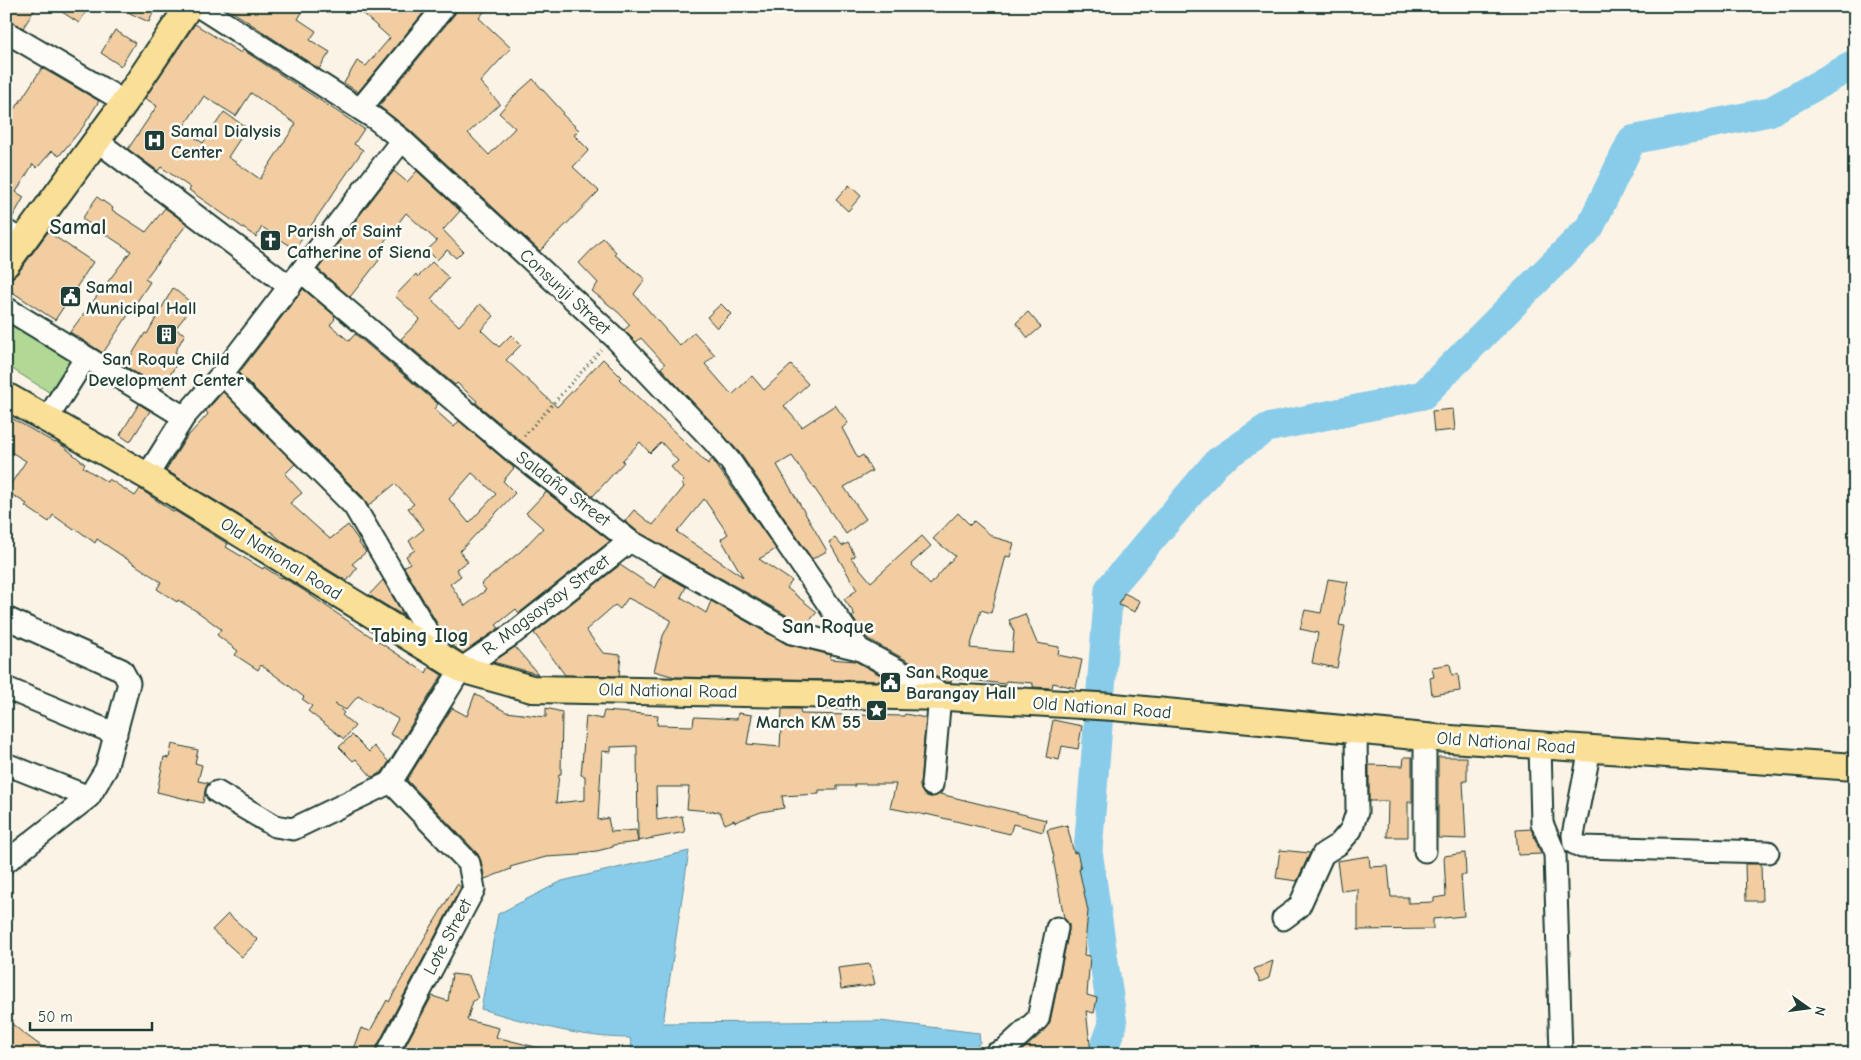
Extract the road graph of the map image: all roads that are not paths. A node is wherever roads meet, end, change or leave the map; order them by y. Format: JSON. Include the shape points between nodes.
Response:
{"nodes":[{"id":1,"x":171,"y":6,"type":"edge"},
{"id":2,"x":445,"y":6,"type":"edge"},
{"id":3,"x":197,"y":7,"type":"edge"},
{"id":4,"x":6,"y":32,"type":"edge"},
{"id":5,"x":119,"y":98,"type":"junction"},
{"id":6,"x":360,"y":109,"type":"junction"},
{"id":7,"x":96,"y":140,"type":"junction"},
{"id":8,"x":402,"y":140,"type":"junction"},
{"id":9,"x":12,"y":237,"type":"edge"},
{"id":10,"x":6,"y":264,"type":"edge"},
{"id":11,"x":296,"y":280,"type":"junction"},
{"id":12,"x":6,"y":308,"type":"edge"},
{"id":13,"x":86,"y":357,"type":"junction"},
{"id":14,"x":222,"y":374,"type":"junction"},
{"id":15,"x":6,"y":396,"type":"edge"},
{"id":16,"x":184,"y":417,"type":"junction"},
{"id":17,"x":47,"y":419,"type":"junction"},
{"id":18,"x":147,"y":476,"type":"junction"},
{"id":19,"x":630,"y":541,"type":"junction"},
{"id":20,"x":6,"y":618,"type":"edge"},
{"id":21,"x":859,"y":649,"type":"junction"},
{"id":22,"x":451,"y":663,"type":"junction"},
{"id":23,"x":6,"y":688,"type":"edge"},
{"id":24,"x":944,"y":696,"type":"junction"},
{"id":25,"x":1356,"y":731,"type":"junction"},
{"id":26,"x":116,"y":734,"type":"junction"},
{"id":27,"x":1425,"y":738,"type":"junction"},
{"id":28,"x":1540,"y":746,"type":"junction"},
{"id":29,"x":1590,"y":749,"type":"junction"},
{"id":30,"x":6,"y":764,"type":"edge"},
{"id":31,"x":1855,"y":767,"type":"edge"},
{"id":32,"x":391,"y":782,"type":"junction"},
{"id":33,"x":932,"y":786,"type":"dead end"},
{"id":34,"x":217,"y":792,"type":"dead end"},
{"id":35,"x":89,"y":797,"type":"junction"},
{"id":36,"x":1425,"y":851,"type":"dead end"},
{"id":37,"x":1768,"y":852,"type":"dead end"},
{"id":38,"x":9,"y":857,"type":"edge"},
{"id":39,"x":1283,"y":919,"type":"dead end"},
{"id":40,"x":1057,"y":928,"type":"dead end"},
{"id":41,"x":387,"y":1054,"type":"edge"},
{"id":42,"x":995,"y":1054,"type":"edge"},
{"id":43,"x":1561,"y":1054,"type":"edge"}],
"edges":[{"from":1,"to":5,"type":"main road"},
{"from":2,"to":6,"type":"street"},
{"from":3,"to":5,"type":"main road"},
{"from":3,"to":6,"type":"street","name":"Consunji Street"},
{"from":4,"to":5,"type":"street"},
{"from":5,"to":7,"type":"main road"},
{"from":5,"to":9,"type":"main road"},
{"from":6,"to":8,"type":"street","name":"Consunji Street"},
{"from":7,"to":9,"type":"main road"},
{"from":7,"to":11,"type":"street","name":"Saldaña Street"},
{"from":8,"to":11,"type":"street"},
{"from":8,"to":21,"type":"street","name":"Consunji Street","via":[[613,336],[701,428],[730,461]]},
{"from":9,"to":10,"type":"main road"},
{"from":11,"to":14,"type":"street"},
{"from":11,"to":19,"type":"street","name":"Saldaña Street"},
{"from":12,"to":13,"type":"street"},
{"from":13,"to":16,"type":"street"},
{"from":13,"to":17,"type":"street"},
{"from":14,"to":16,"type":"street"},
{"from":14,"to":22,"type":"street","via":[[354,506]]},
{"from":15,"to":17,"type":"main road","name":"Old National Road"},
{"from":16,"to":18,"type":"street"},
{"from":17,"to":18,"type":"main road","name":"Old National Road"},
{"from":18,"to":22,"type":"main road","name":"Old National Road"},
{"from":19,"to":21,"type":"street","name":"Saldaña Street","via":[[792,633]]},
{"from":19,"to":22,"type":"street","name":"R. Magsaysay Street","via":[[514,633]]},
{"from":20,"to":26,"type":"street","via":[[122,670],[130,683]]},
{"from":21,"to":24,"type":"street"},
{"from":22,"to":24,"type":"main road","name":"Old National Road","via":[[532,689]]},
{"from":22,"to":32,"type":"street"},
{"from":23,"to":26,"type":"street"},
{"from":24,"to":25,"type":"main road","name":"Old National Road","via":[[1114,707]]},
{"from":24,"to":33,"type":"street"},
{"from":25,"to":27,"type":"main road","name":"Old National Road"},
{"from":25,"to":39,"type":"street","via":[[1357,812],[1351,830],[1339,844],[1323,854],[1299,907]]},
{"from":26,"to":35,"type":"street","via":[[106,769]]},
{"from":27,"to":28,"type":"main road","name":"Old National Road"},
{"from":27,"to":36,"type":"street"},
{"from":28,"to":29,"type":"main road","name":"Old National Road"},
{"from":28,"to":43,"type":"street","via":[[1542,823],[1555,854]]},
{"from":29,"to":31,"type":"main road","name":"Old National Road"},
{"from":29,"to":37,"type":"street","via":[[1574,843],[1582,847]]},
{"from":30,"to":35,"type":"street"},
{"from":32,"to":34,"type":"street","via":[[293,829],[276,826]]},
{"from":32,"to":41,"type":"street","name":"Lote Street","via":[[468,863],[474,889]]},
{"from":35,"to":38,"type":"street"},
{"from":40,"to":42,"type":"street","via":[[1038,1019],[1004,1050]]}]}
